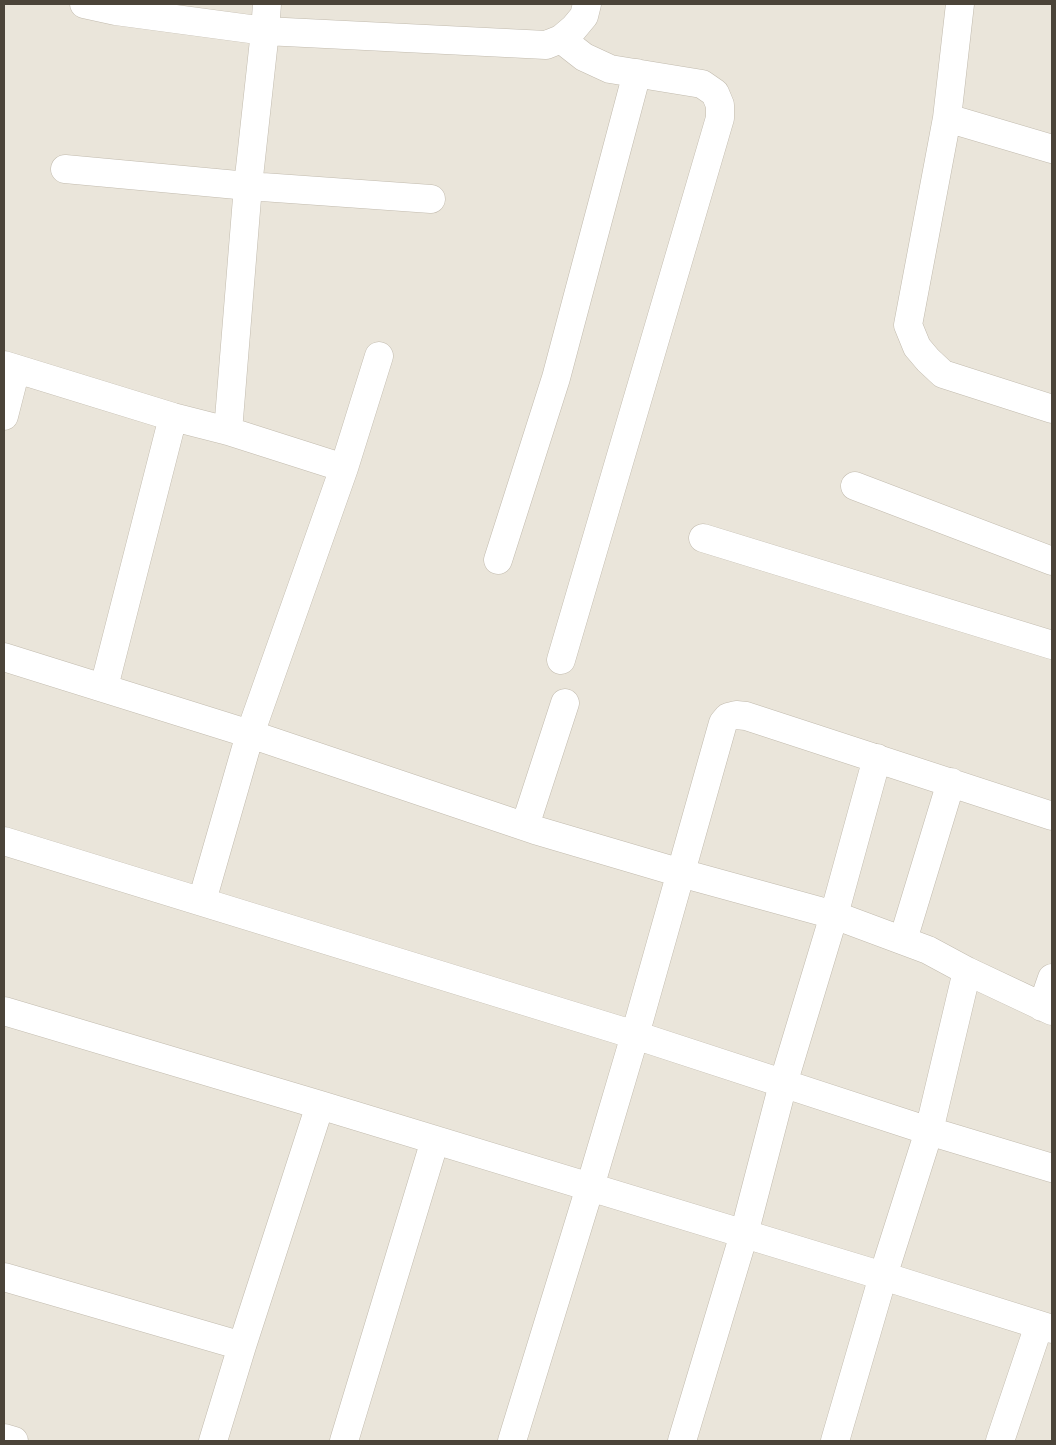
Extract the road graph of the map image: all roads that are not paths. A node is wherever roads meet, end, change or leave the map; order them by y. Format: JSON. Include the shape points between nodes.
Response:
{"nodes":[{"id":1,"x":84,"y":4,"type":"edge"},
{"id":2,"x":267,"y":4,"type":"edge"},
{"id":3,"x":587,"y":4,"type":"edge"},
{"id":4,"x":960,"y":4,"type":"edge"},
{"id":5,"x":266,"y":31,"type":"junction"},
{"id":6,"x":561,"y":39,"type":"junction"},
{"id":7,"x":637,"y":72,"type":"junction"},
{"id":8,"x":947,"y":118,"type":"junction"},
{"id":9,"x":1052,"y":149,"type":"edge"},
{"id":10,"x":65,"y":169,"type":"dead end"},
{"id":11,"x":248,"y":186,"type":"junction"},
{"id":12,"x":431,"y":199,"type":"dead end"},
{"id":13,"x":379,"y":356,"type":"dead end"},
{"id":14,"x":10,"y":367,"type":"edge"},
{"id":15,"x":1052,"y":409,"type":"edge"},
{"id":16,"x":4,"y":416,"type":"edge"},
{"id":17,"x":173,"y":418,"type":"junction"},
{"id":18,"x":228,"y":431,"type":"junction"},
{"id":19,"x":344,"y":468,"type":"junction"},
{"id":20,"x":855,"y":486,"type":"dead end"},
{"id":21,"x":703,"y":538,"type":"dead end"},
{"id":22,"x":498,"y":560,"type":"dead end"},
{"id":23,"x":1052,"y":560,"type":"edge"},
{"id":24,"x":1052,"y":645,"type":"edge"},
{"id":25,"x":4,"y":657,"type":"edge"},
{"id":26,"x":561,"y":660,"type":"dead end"},
{"id":27,"x":104,"y":687,"type":"junction"},
{"id":28,"x":565,"y":702,"type":"dead end"},
{"id":29,"x":250,"y":734,"type":"junction"},
{"id":30,"x":877,"y":758,"type":"junction"},
{"id":31,"x":951,"y":782,"type":"junction"},
{"id":32,"x":1052,"y":816,"type":"edge"},
{"id":33,"x":525,"y":826,"type":"junction"},
{"id":34,"x":4,"y":841,"type":"edge"},
{"id":35,"x":681,"y":873,"type":"junction"},
{"id":36,"x":202,"y":901,"type":"junction"},
{"id":37,"x":834,"y":915,"type":"junction"},
{"id":38,"x":903,"y":940,"type":"junction"},
{"id":39,"x":967,"y":971,"type":"junction"},
{"id":40,"x":1052,"y":978,"type":"edge"},
{"id":41,"x":1047,"y":1009,"type":"edge"},
{"id":42,"x":4,"y":1011,"type":"edge"},
{"id":43,"x":635,"y":1035,"type":"junction"},
{"id":44,"x":783,"y":1084,"type":"junction"},
{"id":45,"x":320,"y":1105,"type":"junction"},
{"id":46,"x":929,"y":1131,"type":"junction"},
{"id":47,"x":435,"y":1140,"type":"junction"},
{"id":48,"x":1052,"y":1168,"type":"edge"},
{"id":49,"x":590,"y":1187,"type":"junction"},
{"id":50,"x":744,"y":1234,"type":"junction"},
{"id":51,"x":883,"y":1276,"type":"junction"},
{"id":52,"x":4,"y":1277,"type":"edge"},
{"id":53,"x":1046,"y":1327,"type":"edge"},
{"id":54,"x":242,"y":1346,"type":"junction"},
{"id":55,"x":4,"y":1438,"type":"edge"},
{"id":56,"x":14,"y":1441,"type":"edge"},
{"id":57,"x":213,"y":1441,"type":"edge"},
{"id":58,"x":344,"y":1441,"type":"edge"},
{"id":59,"x":512,"y":1441,"type":"edge"},
{"id":60,"x":682,"y":1441,"type":"edge"},
{"id":61,"x":835,"y":1441,"type":"edge"},
{"id":62,"x":1000,"y":1441,"type":"edge"}],
"edges":[{"from":1,"to":5,"type":"street"},
{"from":2,"to":5,"type":"street"},
{"from":3,"to":6,"type":"street","via":[[584,16]]},
{"from":4,"to":8,"type":"street"},
{"from":5,"to":6,"type":"street","via":[[546,44]]},
{"from":5,"to":11,"type":"street"},
{"from":6,"to":7,"type":"street","via":[[598,64]]},
{"from":7,"to":22,"type":"street","via":[[556,378]]},
{"from":7,"to":26,"type":"street","via":[[702,84],[715,93],[720,105],[720,118]]},
{"from":8,"to":9,"type":"street"},
{"from":8,"to":15,"type":"street","via":[[908,324],[917,347],[943,374]]},
{"from":10,"to":11,"type":"street"},
{"from":11,"to":12,"type":"street"},
{"from":11,"to":18,"type":"street"},
{"from":13,"to":19,"type":"street"},
{"from":14,"to":16,"type":"street"},
{"from":14,"to":17,"type":"street"},
{"from":17,"to":18,"type":"street"},
{"from":17,"to":27,"type":"street"},
{"from":18,"to":19,"type":"street"},
{"from":19,"to":29,"type":"street"},
{"from":20,"to":23,"type":"street"},
{"from":21,"to":24,"type":"street"},
{"from":25,"to":27,"type":"street"},
{"from":27,"to":29,"type":"street"},
{"from":28,"to":33,"type":"street"},
{"from":29,"to":33,"type":"street"},
{"from":29,"to":36,"type":"street"},
{"from":30,"to":31,"type":"street"},
{"from":30,"to":35,"type":"street","via":[[746,716],[728,717],[723,723]]},
{"from":30,"to":37,"type":"street"},
{"from":31,"to":32,"type":"street"},
{"from":31,"to":38,"type":"street"},
{"from":33,"to":35,"type":"street"},
{"from":34,"to":36,"type":"street"},
{"from":35,"to":37,"type":"street"},
{"from":35,"to":43,"type":"street"},
{"from":36,"to":43,"type":"street"},
{"from":37,"to":38,"type":"street"},
{"from":37,"to":44,"type":"street"},
{"from":38,"to":39,"type":"street"},
{"from":39,"to":41,"type":"street"},
{"from":39,"to":46,"type":"street"},
{"from":40,"to":41,"type":"street"},
{"from":42,"to":45,"type":"street"},
{"from":43,"to":44,"type":"street"},
{"from":43,"to":49,"type":"street"},
{"from":44,"to":46,"type":"street"},
{"from":44,"to":50,"type":"street"},
{"from":45,"to":47,"type":"street"},
{"from":45,"to":54,"type":"street"},
{"from":46,"to":48,"type":"street"},
{"from":46,"to":51,"type":"street"},
{"from":47,"to":49,"type":"street"},
{"from":47,"to":58,"type":"street"},
{"from":49,"to":50,"type":"street"},
{"from":49,"to":59,"type":"street"},
{"from":50,"to":51,"type":"street"},
{"from":50,"to":60,"type":"street"},
{"from":51,"to":53,"type":"street"},
{"from":51,"to":61,"type":"street"},
{"from":52,"to":54,"type":"street"},
{"from":53,"to":62,"type":"street"},
{"from":54,"to":57,"type":"street"},
{"from":55,"to":56,"type":"street"}]}
